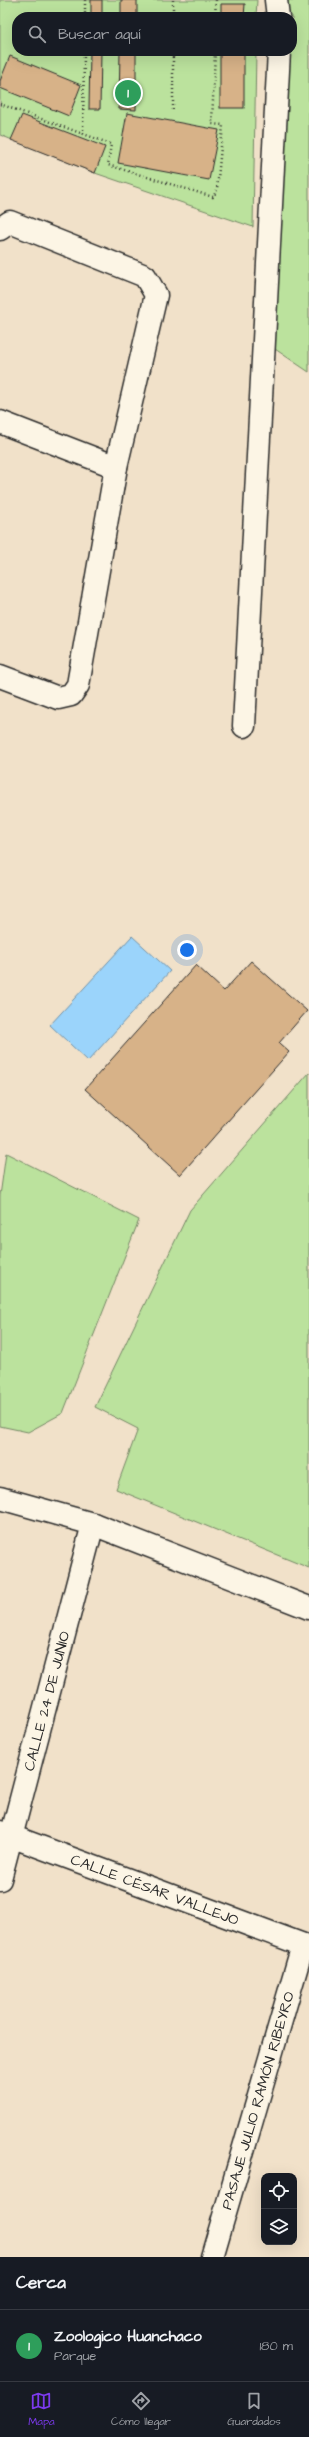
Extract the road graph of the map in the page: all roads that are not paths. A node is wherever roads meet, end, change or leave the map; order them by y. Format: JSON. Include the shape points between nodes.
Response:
{"nodes":[{"id":1,"x":276,"y":0,"type":"edge"},
{"id":2,"x":277,"y":12,"type":"edge"},
{"id":3,"x":279,"y":56,"type":"edge"},
{"id":4,"x":0,"y":229,"type":"edge"},
{"id":5,"x":0,"y":422,"type":"edge"},
{"id":6,"x":116,"y":467,"type":"junction"},
{"id":7,"x":0,"y":676,"type":"edge"},
{"id":8,"x":244,"y":726,"type":"dead end"},
{"id":9,"x":0,"y":1498,"type":"edge"},
{"id":10,"x":93,"y":1524,"type":"junction"},
{"id":11,"x":309,"y":1608,"type":"edge"},
{"id":12,"x":6,"y":1834,"type":"edge"},
{"id":13,"x":0,"y":1879,"type":"edge"},
{"id":14,"x":306,"y":1946,"type":"edge"},
{"id":15,"x":212,"y":2257,"type":"edge"}],
"edges":[{"from":1,"to":2,"type":"street"},
{"from":3,"to":8,"type":"street"},
{"from":4,"to":6,"type":"street","via":[[10,222],[146,276],[156,295]]},
{"from":5,"to":6,"type":"street"},
{"from":6,"to":7,"type":"street","via":[[78,685],[71,695],[58,698]]},
{"from":9,"to":10,"type":"street"},
{"from":10,"to":11,"type":"street"},
{"from":10,"to":12,"type":"street","name":"CALLE 24 DE JUNIO"},
{"from":12,"to":13,"type":"street","name":"CALLE 24 DE JUNIO"},
{"from":12,"to":14,"type":"street","name":"CALLE CÉSAR VALLEJO"},
{"from":14,"to":15,"type":"street","name":"PASAJE JULIO RAMÓN RIBEYRO"}]}
